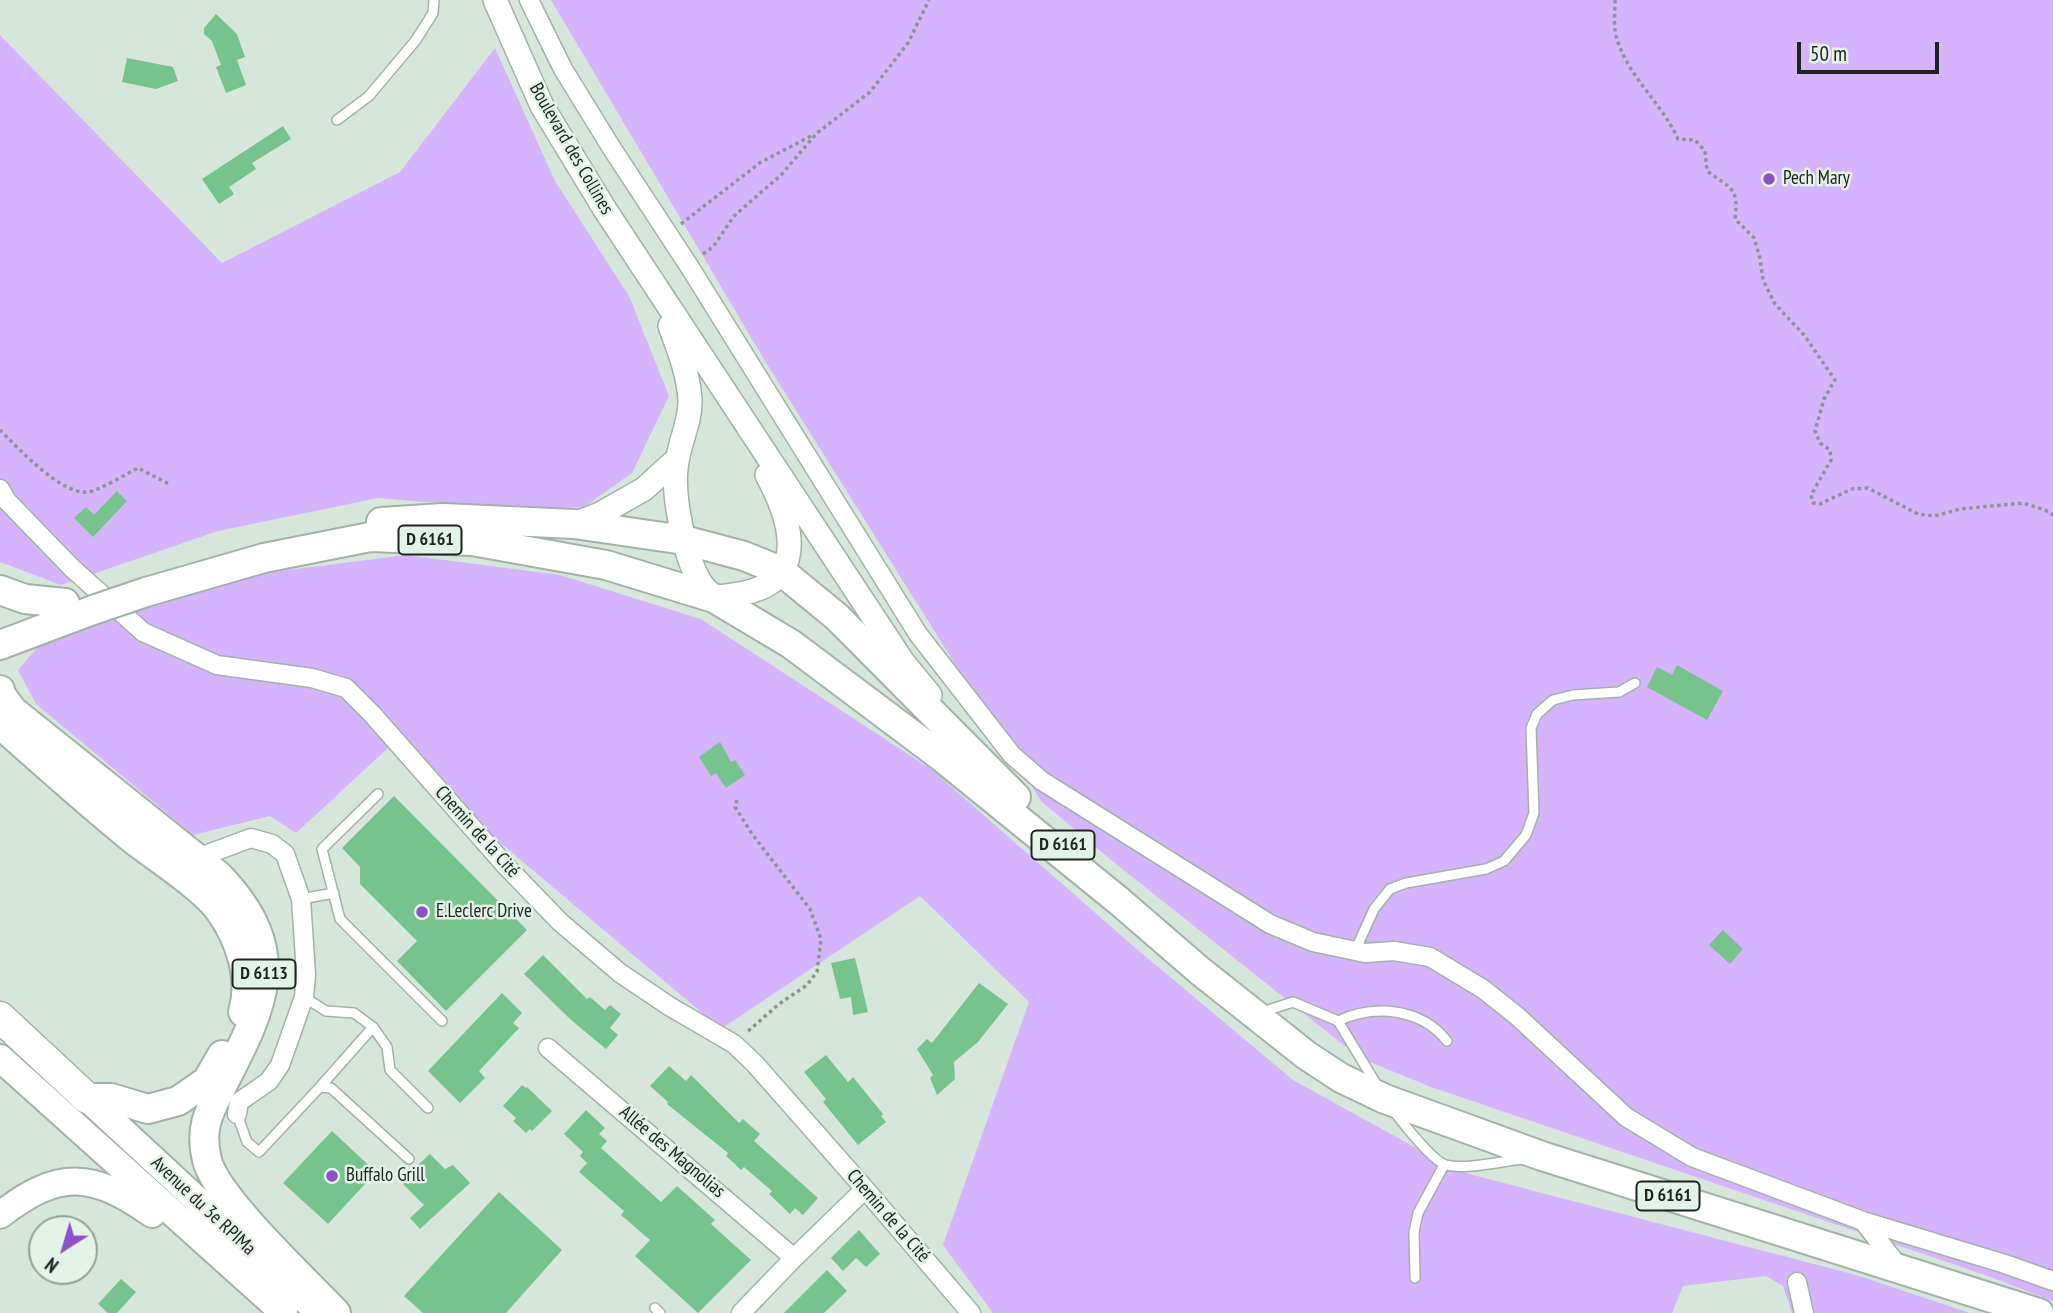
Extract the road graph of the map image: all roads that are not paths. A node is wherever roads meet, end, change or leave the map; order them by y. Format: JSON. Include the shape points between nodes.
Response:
{"nodes":[{"id":1,"x":434,"y":0,"type":"edge"},
{"id":2,"x":495,"y":0,"type":"edge"},
{"id":3,"x":529,"y":0,"type":"edge"},
{"id":4,"x":337,"y":120,"type":"dead end"},
{"id":5,"x":658,"y":292,"type":"junction"},
{"id":6,"x":753,"y":433,"type":"junction"},
{"id":7,"x":677,"y":459,"type":"junction"},
{"id":8,"x":0,"y":489,"type":"edge"},
{"id":9,"x":574,"y":524,"type":"junction"},
{"id":10,"x":684,"y":540,"type":"junction"},
{"id":11,"x":781,"y":571,"type":"junction"},
{"id":12,"x":139,"y":587,"type":"junction"},
{"id":13,"x":0,"y":590,"type":"edge"},
{"id":14,"x":714,"y":597,"type":"junction"},
{"id":15,"x":80,"y":603,"type":"junction"},
{"id":16,"x":7,"y":637,"type":"edge"},
{"id":17,"x":0,"y":668,"type":"edge"},
{"id":18,"x":1635,"y":683,"type":"dead end"},
{"id":19,"x":0,"y":690,"type":"edge"},
{"id":20,"x":0,"y":724,"type":"edge"},
{"id":21,"x":1008,"y":789,"type":"junction"},
{"id":22,"x":378,"y":794,"type":"dead end"},
{"id":23,"x":251,"y":838,"type":"junction"},
{"id":24,"x":204,"y":877,"type":"junction"},
{"id":25,"x":334,"y":893,"type":"junction"},
{"id":26,"x":301,"y":899,"type":"junction"},
{"id":27,"x":1119,"y":901,"type":"junction"},
{"id":28,"x":1355,"y":951,"type":"junction"},
{"id":29,"x":303,"y":997,"type":"junction"},
{"id":30,"x":1254,"y":1014,"type":"junction"},
{"id":31,"x":0,"y":1017,"type":"edge"},
{"id":32,"x":442,"y":1021,"type":"dead end"},
{"id":33,"x":1338,"y":1021,"type":"junction"},
{"id":34,"x":373,"y":1027,"type":"junction"},
{"id":35,"x":1447,"y":1041,"type":"dead end"},
{"id":36,"x":548,"y":1048,"type":"dead end"},
{"id":37,"x":0,"y":1058,"type":"edge"},
{"id":38,"x":320,"y":1087,"type":"junction"},
{"id":39,"x":87,"y":1098,"type":"junction"},
{"id":40,"x":1385,"y":1099,"type":"junction"},
{"id":41,"x":428,"y":1108,"type":"dead end"},
{"id":42,"x":237,"y":1114,"type":"joint"},
{"id":43,"x":1542,"y":1156,"type":"junction"},
{"id":44,"x":409,"y":1158,"type":"dead end"},
{"id":45,"x":1444,"y":1165,"type":"junction"},
{"id":46,"x":865,"y":1189,"type":"junction"},
{"id":47,"x":0,"y":1215,"type":"edge"},
{"id":48,"x":1863,"y":1221,"type":"junction"},
{"id":49,"x":1832,"y":1248,"type":"junction"},
{"id":50,"x":794,"y":1258,"type":"junction"},
{"id":51,"x":1901,"y":1270,"type":"junction"},
{"id":52,"x":1415,"y":1278,"type":"dead end"},
{"id":53,"x":2053,"y":1281,"type":"edge"},
{"id":54,"x":1797,"y":1282,"type":"dead end"},
{"id":55,"x":282,"y":1313,"type":"edge"},
{"id":56,"x":319,"y":1313,"type":"edge"},
{"id":57,"x":336,"y":1313,"type":"edge"},
{"id":58,"x":741,"y":1313,"type":"edge"},
{"id":59,"x":971,"y":1313,"type":"edge"},
{"id":60,"x":1804,"y":1313,"type":"edge"},
{"id":61,"x":2039,"y":1313,"type":"edge"}],
"edges":[{"from":1,"to":4,"type":"lane","via":[[433,13],[416,40],[369,96]]},
{"from":2,"to":5,"type":"street","name":"Boulevard des Collines","via":[[542,106]]},
{"from":3,"to":28,"type":"street","via":[[563,69],[611,148],[918,634],[1012,755],[1042,781],[1270,924],[1313,942]]},
{"from":5,"to":6,"type":"street"},
{"from":5,"to":7,"type":"street","via":[[686,368],[690,401]]},
{"from":6,"to":11,"type":"street","via":[[755,453],[789,527],[790,550]]},
{"from":6,"to":21,"type":"street","via":[[903,662]]},
{"from":7,"to":9,"type":"street","via":[[644,489]]},
{"from":7,"to":10,"type":"street","via":[[674,484]]},
{"from":8,"to":46,"type":"street","name":"Chemin de la Cité","via":[[72,568],[143,632],[217,666],[312,678],[346,688],[560,922],[620,973],[734,1044]]},
{"from":9,"to":10,"type":"main road","number":"D 6161"},
{"from":9,"to":12,"type":"main road","number":"D 6161","via":[[443,518],[347,524],[261,539]]},
{"from":10,"to":11,"type":"main road","number":"D 6161"},
{"from":10,"to":14,"type":"street","via":[[700,582]]},
{"from":11,"to":14,"type":"street","via":[[754,591]]},
{"from":11,"to":21,"type":"main road","number":"D 6161","via":[[853,633]]},
{"from":12,"to":14,"type":"main road","number":"D 6161","via":[[370,537],[472,541],[606,565]]},
{"from":12,"to":15,"type":"main road","number":"D 6161"},
{"from":13,"to":15,"type":"main road","via":[[25,600]]},
{"from":14,"to":27,"type":"main road","number":"D 6161","via":[[791,644],[882,711]]},
{"from":15,"to":16,"type":"main road","number":"D 6161"},
{"from":16,"to":17,"type":"main road"},
{"from":18,"to":28,"type":"lane","via":[[1619,692],[1553,699],[1537,714],[1531,728],[1534,813],[1526,835],[1504,862],[1390,889],[1374,909]]},
{"from":19,"to":24,"type":"main road","number":"D 6113","via":[[13,710]]},
{"from":20,"to":24,"type":"main road","number":"D 6113","via":[[99,812]]},
{"from":21,"to":27,"type":"main road","number":"D 6161"},
{"from":22,"to":25,"type":"lane","via":[[322,849]]},
{"from":23,"to":24,"type":"street"},
{"from":23,"to":24,"type":"street"},
{"from":23,"to":26,"type":"street","via":[[285,853]]},
{"from":24,"to":39,"type":"main road","number":"D 6113","via":[[236,935],[244,966],[246,1003],[239,1026],[207,1081],[178,1101],[148,1109],[111,1098]]},
{"from":24,"to":57,"type":"main road","number":"D 6113","via":[[235,893],[261,943],[265,968],[253,1026],[205,1120],[207,1163],[230,1201]]},
{"from":25,"to":26,"type":"lane"},
{"from":25,"to":32,"type":"lane","via":[[341,919]]},
{"from":26,"to":29,"type":"street"},
{"from":27,"to":30,"type":"main road","number":"D 6161"},
{"from":28,"to":48,"type":"street","via":[[1430,957],[1517,1016],[1626,1116],[1692,1157]]},
{"from":29,"to":34,"type":"lane","via":[[326,1011],[354,1013]]},
{"from":29,"to":42,"type":"street","via":[[280,1065],[269,1081],[239,1102]]},
{"from":30,"to":33,"type":"lane","via":[[1293,1002]]},
{"from":30,"to":40,"type":"main road","number":"D 6161","via":[[1341,1078]]},
{"from":31,"to":39,"type":"highway"},
{"from":33,"to":35,"type":"lane","via":[[1380,1010],[1412,1015],[1437,1028]]},
{"from":33,"to":40,"type":"lane"},
{"from":34,"to":38,"type":"lane"},
{"from":34,"to":41,"type":"lane","via":[[387,1047],[390,1070]]},
{"from":36,"to":50,"type":"street","name":"Allée des Magnolias"},
{"from":37,"to":55,"type":"main road"},
{"from":38,"to":42,"type":"lane","via":[[259,1152],[247,1142]]},
{"from":38,"to":44,"type":"lane","via":[[331,1087]]},
{"from":39,"to":56,"type":"main road","name":"Avenue du 3e RPIMa"},
{"from":40,"to":43,"type":"main road","number":"D 6161"},
{"from":40,"to":45,"type":"lane","via":[[1415,1138]]},
{"from":43,"to":45,"type":"lane"},
{"from":43,"to":49,"type":"main road","number":"D 6161"},
{"from":45,"to":52,"type":"lane","via":[[1418,1213]]},
{"from":46,"to":50,"type":"street"},
{"from":46,"to":59,"type":"street","name":"Chemin de la Cité"},
{"from":47,"to":55,"type":"main road","via":[[19,1200],[58,1182],[93,1181],[125,1195]]},
{"from":48,"to":49,"type":"street","via":[[1850,1242]]},
{"from":48,"to":51,"type":"street"},
{"from":48,"to":53,"type":"street"},
{"from":49,"to":51,"type":"main road","number":"D 6161"},
{"from":50,"to":58,"type":"street"},
{"from":51,"to":61,"type":"main road","number":"D 6161"},
{"from":54,"to":60,"type":"street"}]}
